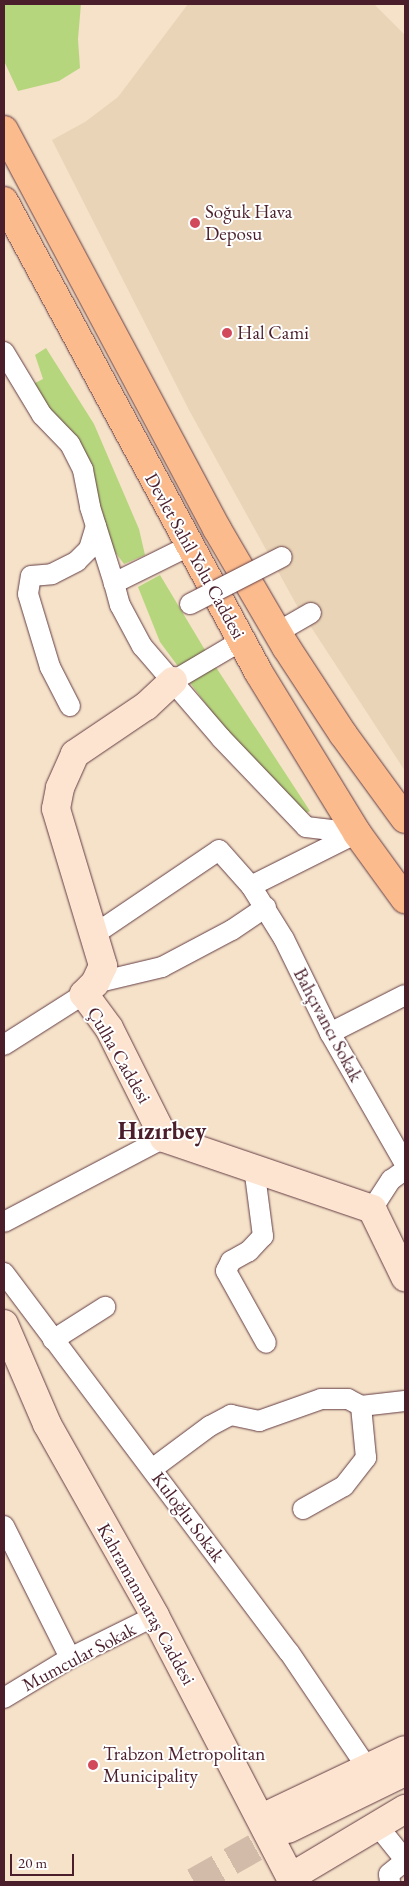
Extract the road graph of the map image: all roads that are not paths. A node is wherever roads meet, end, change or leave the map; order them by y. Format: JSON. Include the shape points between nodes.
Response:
{"nodes":[{"id":1,"x":4,"y":130,"type":"edge"},
{"id":2,"x":6,"y":209,"type":"edge"},
{"id":3,"x":4,"y":352,"type":"edge"},
{"id":4,"x":96,"y":526,"type":"junction"},
{"id":5,"x":189,"y":546,"type":"junction"},
{"id":6,"x":282,"y":557,"type":"dead end"},
{"id":7,"x":114,"y":583,"type":"junction"},
{"id":8,"x":190,"y":604,"type":"dead end"},
{"id":9,"x":311,"y":613,"type":"dead end"},
{"id":10,"x":278,"y":632,"type":"junction"},
{"id":11,"x":241,"y":641,"type":"junction"},
{"id":12,"x":173,"y":681,"type":"junction"},
{"id":13,"x":70,"y":706,"type":"dead end"},
{"id":14,"x":343,"y":734,"type":"junction"},
{"id":15,"x":405,"y":797,"type":"edge"},
{"id":16,"x":405,"y":819,"type":"edge"},
{"id":17,"x":357,"y":833,"type":"junction"},
{"id":18,"x":251,"y":886,"type":"junction"},
{"id":19,"x":405,"y":899,"type":"edge"},
{"id":20,"x":266,"y":907,"type":"junction"},
{"id":21,"x":92,"y":936,"type":"junction"},
{"id":22,"x":89,"y":988,"type":"junction"},
{"id":23,"x":405,"y":995,"type":"edge"},
{"id":24,"x":330,"y":1033,"type":"junction"},
{"id":25,"x":4,"y":1045,"type":"edge"},
{"id":26,"x":164,"y":1138,"type":"junction"},
{"id":27,"x":405,"y":1164,"type":"edge"},
{"id":28,"x":254,"y":1167,"type":"junction"},
{"id":29,"x":405,"y":1170,"type":"edge"},
{"id":30,"x":372,"y":1209,"type":"junction"},
{"id":31,"x":4,"y":1222,"type":"edge"},
{"id":32,"x":4,"y":1273,"type":"edge"},
{"id":33,"x":405,"y":1277,"type":"edge"},
{"id":34,"x":105,"y":1307,"type":"dead end"},
{"id":35,"x":4,"y":1324,"type":"edge"},
{"id":36,"x":53,"y":1340,"type":"junction"},
{"id":37,"x":266,"y":1343,"type":"dead end"},
{"id":38,"x":405,"y":1401,"type":"edge"},
{"id":39,"x":361,"y":1406,"type":"junction"},
{"id":40,"x":152,"y":1469,"type":"junction"},
{"id":41,"x":303,"y":1509,"type":"dead end"},
{"id":42,"x":4,"y":1526,"type":"edge"},
{"id":43,"x":154,"y":1616,"type":"junction"},
{"id":44,"x":70,"y":1658,"type":"junction"},
{"id":45,"x":4,"y":1698,"type":"edge"},
{"id":46,"x":405,"y":1750,"type":"edge"},
{"id":47,"x":366,"y":1766,"type":"junction"},
{"id":48,"x":405,"y":1772,"type":"edge"},
{"id":49,"x":405,"y":1791,"type":"edge"},
{"id":50,"x":405,"y":1809,"type":"edge"},
{"id":51,"x":262,"y":1818,"type":"junction"},
{"id":52,"x":377,"y":1825,"type":"junction"},
{"id":53,"x":405,"y":1860,"type":"edge"},
{"id":54,"x":292,"y":1880,"type":"edge"},
{"id":55,"x":390,"y":1882,"type":"edge"}],
"edges":[{"from":1,"to":10,"type":"main road","name":"Devlet Sahil Yolu Caddesi","via":[[217,529]]},
{"from":2,"to":5,"type":"main road","name":"Devlet Sahil Yolu Caddesi"},
{"from":3,"to":4,"type":"street","via":[[14,381],[70,444],[83,470]]},
{"from":4,"to":7,"type":"street"},
{"from":4,"to":13,"type":"street","via":[[89,549],[78,561],[52,574],[31,576],[28,594],[42,630],[50,667]]},
{"from":5,"to":7,"type":"street"},
{"from":5,"to":11,"type":"main road","name":"Devlet Sahil Yolu Caddesi"},
{"from":6,"to":8,"type":"street","bridge":true},
{"from":7,"to":12,"type":"street","via":[[112,609]]},
{"from":9,"to":10,"type":"street"},
{"from":10,"to":14,"type":"main road","name":"Devlet Sahil Yolu Caddesi"},
{"from":11,"to":12,"type":"street"},
{"from":11,"to":17,"type":"main road","name":"Devlet Sahil Yolu Caddesi"},
{"from":12,"to":17,"type":"street","via":[[221,738],[306,827]]},
{"from":12,"to":21,"type":"street","name":"Çulha Caddesi","via":[[146,706],[75,754],[60,788],[56,809]]},
{"from":14,"to":15,"type":"main road"},
{"from":14,"to":16,"type":"main road","name":"Devlet Sahil Yolu Caddesi"},
{"from":17,"to":18,"type":"street"},
{"from":17,"to":19,"type":"main road","name":"Devlet Sahil Yolu Caddesi"},
{"from":18,"to":20,"type":"street","name":"Bahçıvancı Sokak"},
{"from":18,"to":21,"type":"street","name":"Bahçıvancı Sokak","via":[[219,850]]},
{"from":20,"to":22,"type":"street","via":[[232,930],[162,967]]},
{"from":20,"to":24,"type":"street","name":"Bahçıvancı Sokak"},
{"from":21,"to":22,"type":"street","name":"Çulha Caddesi","via":[[103,966]]},
{"from":22,"to":25,"type":"street"},
{"from":22,"to":26,"type":"street","name":"Çulha Caddesi"},
{"from":23,"to":24,"type":"street"},
{"from":24,"to":27,"type":"street","name":"Bahçıvancı Sokak"},
{"from":26,"to":28,"type":"street"},
{"from":26,"to":31,"type":"street"},
{"from":28,"to":30,"type":"street"},
{"from":28,"to":37,"type":"street","via":[[263,1236],[249,1251],[231,1261],[226,1270]]},
{"from":29,"to":30,"type":"street","via":[[391,1180]]},
{"from":30,"to":33,"type":"street"},
{"from":32,"to":36,"type":"street","name":"Kuloğlu Sokak"},
{"from":34,"to":36,"type":"street"},
{"from":35,"to":43,"type":"street","name":"Kahramanmaraş Caddesi","via":[[47,1424]]},
{"from":36,"to":40,"type":"street","name":"Kuloğlu Sokak"},
{"from":38,"to":39,"type":"street"},
{"from":39,"to":40,"type":"street","via":[[348,1398],[321,1399],[259,1421],[230,1415]]},
{"from":39,"to":41,"type":"street","via":[[366,1458],[344,1486]]},
{"from":40,"to":47,"type":"street","name":"Kuloğlu Sokak","via":[[289,1652]]},
{"from":42,"to":44,"type":"street"},
{"from":43,"to":44,"type":"street","name":"Mumcular Sokak"},
{"from":43,"to":51,"type":"street","name":"Kahramanmaraş Caddesi"},
{"from":44,"to":45,"type":"street","name":"Mumcular Sokak"},
{"from":46,"to":47,"type":"street"},
{"from":47,"to":51,"type":"street"},
{"from":48,"to":49,"type":"street","via":[[293,1836]]},
{"from":50,"to":52,"type":"street"},
{"from":51,"to":54,"type":"street","name":"Kahramanmaraş Caddesi"},
{"from":52,"to":53,"type":"street"},
{"from":52,"to":54,"type":"street"},
{"from":53,"to":55,"type":"street","via":[[389,1874]]}]}
